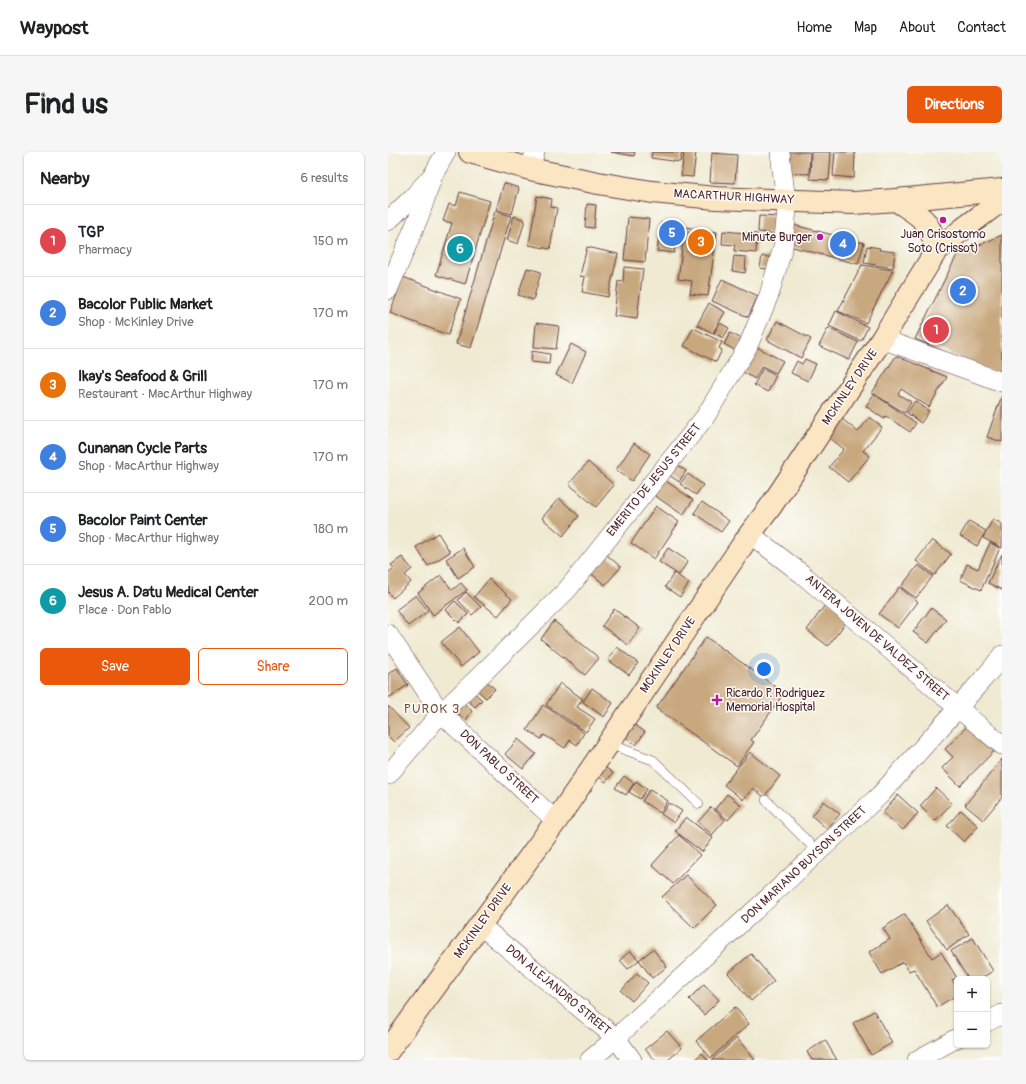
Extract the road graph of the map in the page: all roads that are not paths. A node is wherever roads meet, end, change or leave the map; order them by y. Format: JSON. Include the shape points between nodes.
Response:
{"nodes":[{"id":1,"x":446,"y":152,"type":"edge"},
{"id":2,"x":470,"y":152,"type":"edge"},
{"id":3,"x":780,"y":152,"type":"edge"},
{"id":4,"x":533,"y":161,"type":"edge"},
{"id":5,"x":433,"y":175,"type":"junction"},
{"id":6,"x":1002,"y":190,"type":"edge"},
{"id":7,"x":896,"y":200,"type":"junction"},
{"id":8,"x":1002,"y":200,"type":"edge"},
{"id":9,"x":786,"y":201,"type":"junction"},
{"id":10,"x":388,"y":221,"type":"edge"},
{"id":11,"x":936,"y":251,"type":"junction"},
{"id":12,"x":388,"y":290,"type":"edge"},
{"id":13,"x":882,"y":339,"type":"junction"},
{"id":14,"x":1002,"y":382,"type":"edge"},
{"id":15,"x":750,"y":534,"type":"junction"},
{"id":16,"x":388,"y":634,"type":"edge"},
{"id":17,"x":1002,"y":655,"type":"edge"},
{"id":18,"x":958,"y":708,"type":"junction"},
{"id":19,"x":441,"y":713,"type":"junction"},
{"id":20,"x":607,"y":744,"type":"junction"},
{"id":21,"x":1002,"y":745,"type":"edge"},
{"id":22,"x":388,"y":776,"type":"edge"},
{"id":23,"x":766,"y":800,"type":"dead end"},
{"id":24,"x":699,"y":804,"type":"dead end"},
{"id":25,"x":556,"y":821,"type":"junction"},
{"id":26,"x":818,"y":852,"type":"junction"},
{"id":27,"x":480,"y":925,"type":"junction"},
{"id":28,"x":1002,"y":1014,"type":"edge"},
{"id":29,"x":990,"y":1020,"type":"edge"},
{"id":30,"x":616,"y":1038,"type":"junction"},
{"id":31,"x":954,"y":1040,"type":"edge"},
{"id":32,"x":388,"y":1051,"type":"edge"},
{"id":33,"x":590,"y":1060,"type":"edge"},
{"id":34,"x":632,"y":1060,"type":"edge"},
{"id":35,"x":917,"y":1060,"type":"edge"}],
"edges":[{"from":1,"to":5,"type":"street"},
{"from":2,"to":4,"type":"main road","name":"MACARTHUR HIGHWAY"},
{"from":3,"to":9,"type":"street","name":"EMERITO DE JESUS STREET"},
{"from":4,"to":9,"type":"main road","name":"MACARTHUR HIGHWAY","via":[[598,183],[652,192]]},
{"from":5,"to":10,"type":"street"},
{"from":5,"to":12,"type":"street","via":[[420,214]]},
{"from":6,"to":7,"type":"main road","name":"MACARTHUR HIGHWAY"},
{"from":7,"to":9,"type":"main road","name":"MACARTHUR HIGHWAY","via":[[854,203]]},
{"from":7,"to":11,"type":"main road","via":[[925,220],[934,236]]},
{"from":8,"to":11,"type":"main road","name":"MCKINLEY DRIVE"},
{"from":9,"to":19,"type":"street","name":"EMERITO DE JESUS STREET","via":[[783,247],[769,295],[748,346],[705,417],[567,590]]},
{"from":11,"to":13,"type":"main road","name":"MCKINLEY DRIVE"},
{"from":13,"to":14,"type":"street"},
{"from":13,"to":15,"type":"main road","name":"MCKINLEY DRIVE"},
{"from":15,"to":18,"type":"street","name":"ANTERA JOVEN DE VALDEZ STREET","via":[[802,574]]},
{"from":15,"to":20,"type":"main road","name":"MCKINLEY DRIVE"},
{"from":16,"to":19,"type":"street","name":"DON PABLO STREET"},
{"from":17,"to":18,"type":"street","name":"DON MARIANO BUYSON STREET"},
{"from":18,"to":21,"type":"street","name":"ANTERA JOVEN DE VALDEZ STREET"},
{"from":18,"to":26,"type":"street","name":"DON MARIANO BUYSON STREET","via":[[880,795]]},
{"from":19,"to":22,"type":"street","name":"EMERITO DE JESUS STREET"},
{"from":19,"to":25,"type":"street","name":"DON PABLO STREET"},
{"from":20,"to":24,"type":"lane","via":[[653,760]]},
{"from":20,"to":25,"type":"main road","name":"MCKINLEY DRIVE"},
{"from":23,"to":26,"type":"lane"},
{"from":25,"to":27,"type":"main road","name":"MCKINLEY DRIVE"},
{"from":26,"to":30,"type":"street","name":"DON MARIANO BUYSON STREET"},
{"from":27,"to":30,"type":"street","name":"DON ALEJANDRO STREET"},
{"from":27,"to":32,"type":"main road","name":"MCKINLEY DRIVE"},
{"from":28,"to":29,"type":"street"},
{"from":30,"to":33,"type":"street","name":"DON MARIANO BUYSON STREET"},
{"from":30,"to":34,"type":"street","name":"DON ALEJANDRO STREET"},
{"from":31,"to":35,"type":"street"}]}
